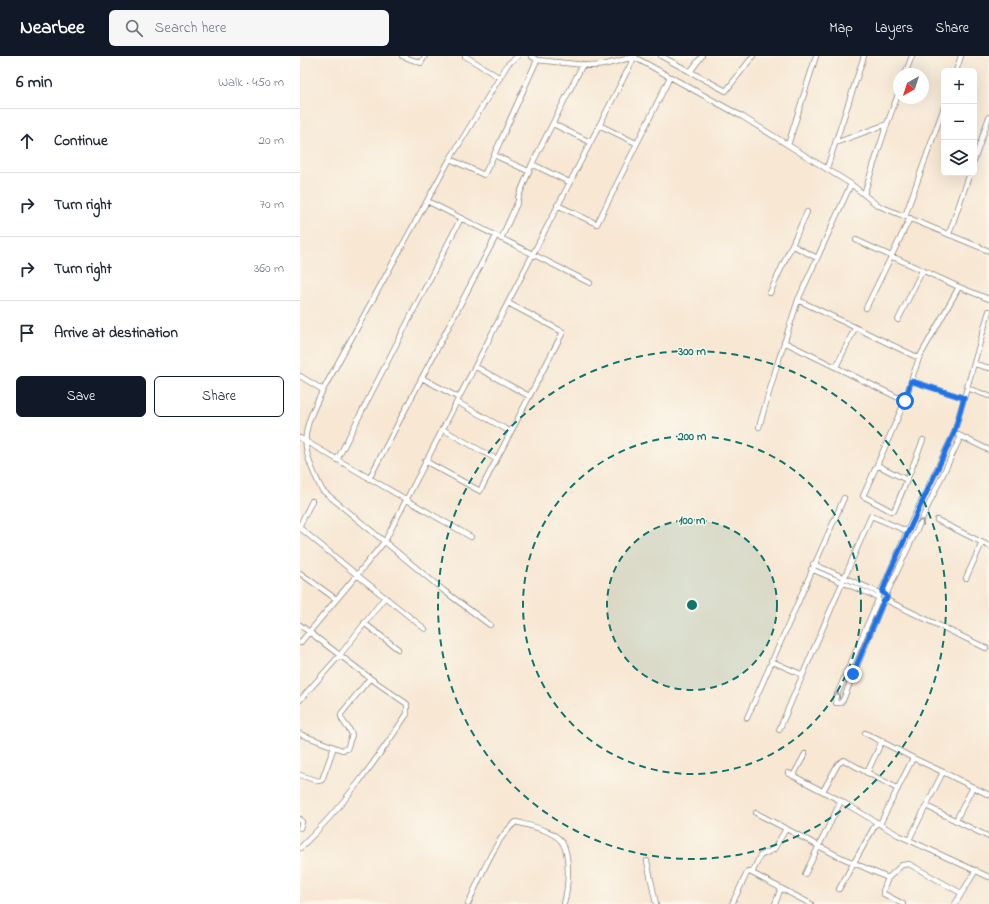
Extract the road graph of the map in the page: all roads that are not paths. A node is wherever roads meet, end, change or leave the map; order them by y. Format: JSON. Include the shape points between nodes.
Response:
{"nodes":[{"id":1,"x":402,"y":56,"type":"edge"},
{"id":2,"x":425,"y":56,"type":"edge"},
{"id":3,"x":465,"y":56,"type":"edge"},
{"id":4,"x":518,"y":56,"type":"edge"},
{"id":5,"x":531,"y":56,"type":"edge"},
{"id":6,"x":661,"y":56,"type":"edge"},
{"id":7,"x":702,"y":56,"type":"edge"},
{"id":8,"x":753,"y":56,"type":"edge"},
{"id":9,"x":816,"y":56,"type":"edge"},
{"id":10,"x":864,"y":56,"type":"edge"},
{"id":11,"x":912,"y":56,"type":"edge"},
{"id":12,"x":962,"y":56,"type":"edge"},
{"id":13,"x":635,"y":57,"type":"edge"},
{"id":14,"x":537,"y":60,"type":"junction"},
{"id":15,"x":583,"y":64,"type":"junction"},
{"id":16,"x":908,"y":68,"type":"edge"},
{"id":17,"x":957,"y":68,"type":"edge"},
{"id":18,"x":690,"y":72,"type":"junction"},
{"id":19,"x":670,"y":76,"type":"junction"},
{"id":20,"x":500,"y":78,"type":"junction"},
{"id":21,"x":894,"y":104,"type":"edge"},
{"id":22,"x":941,"y":116,"type":"edge"},
{"id":23,"x":989,"y":117,"type":"edge"},
{"id":24,"x":553,"y":124,"type":"junction"},
{"id":25,"x":887,"y":124,"type":"junction"},
{"id":26,"x":599,"y":125,"type":"junction"},
{"id":27,"x":590,"y":142,"type":"junction"},
{"id":28,"x":636,"y":143,"type":"junction"},
{"id":29,"x":835,"y":143,"type":"junction"},
{"id":30,"x":788,"y":144,"type":"junction"},
{"id":31,"x":977,"y":152,"type":"edge"},
{"id":32,"x":494,"y":155,"type":"junction"},
{"id":33,"x":450,"y":159,"type":"junction"},
{"id":34,"x":532,"y":164,"type":"junction"},
{"id":35,"x":827,"y":168,"type":"junction"},
{"id":36,"x":528,"y":171,"type":"junction"},
{"id":37,"x":969,"y":176,"type":"edge"},
{"id":38,"x":568,"y":182,"type":"junction"},
{"id":39,"x":851,"y":184,"type":"junction"},
{"id":40,"x":864,"y":194,"type":"junction"},
{"id":41,"x":427,"y":201,"type":"junction"},
{"id":42,"x":557,"y":205,"type":"junction"},
{"id":43,"x":807,"y":212,"type":"dead end"},
{"id":44,"x":907,"y":217,"type":"junction"},
{"id":45,"x":461,"y":218,"type":"junction"},
{"id":46,"x":949,"y":234,"type":"junction"},
{"id":47,"x":496,"y":236,"type":"junction"},
{"id":48,"x":501,"y":239,"type":"junction"},
{"id":49,"x":856,"y":240,"type":"dead end"},
{"id":50,"x":792,"y":245,"type":"junction"},
{"id":51,"x":989,"y":251,"type":"edge"},
{"id":52,"x":532,"y":255,"type":"junction"},
{"id":53,"x":892,"y":256,"type":"junction"},
{"id":54,"x":817,"y":258,"type":"junction"},
{"id":55,"x":922,"y":271,"type":"junction"},
{"id":56,"x":590,"y":282,"type":"dead end"},
{"id":57,"x":959,"y":287,"type":"junction"},
{"id":58,"x":770,"y":293,"type":"dead end"},
{"id":59,"x":989,"y":299,"type":"edge"},
{"id":60,"x":798,"y":300,"type":"junction"},
{"id":61,"x":508,"y":303,"type":"junction"},
{"id":62,"x":866,"y":308,"type":"dead end"},
{"id":63,"x":989,"y":311,"type":"edge"},
{"id":64,"x":898,"y":320,"type":"dead end"},
{"id":65,"x":856,"y":328,"type":"junction"},
{"id":66,"x":784,"y":342,"type":"junction"},
{"id":67,"x":920,"y":358,"type":"junction"},
{"id":68,"x":974,"y":364,"type":"junction"},
{"id":69,"x":476,"y":367,"type":"junction"},
{"id":70,"x":836,"y":367,"type":"junction"},
{"id":71,"x":989,"y":368,"type":"edge"},
{"id":72,"x":300,"y":376,"type":"edge"},
{"id":73,"x":422,"y":378,"type":"junction"},
{"id":74,"x":911,"y":381,"type":"junction"},
{"id":75,"x":967,"y":388,"type":"junction"},
{"id":76,"x":323,"y":390,"type":"junction"},
{"id":77,"x":529,"y":396,"type":"junction"},
{"id":78,"x":989,"y":396,"type":"edge"},
{"id":79,"x":964,"y":398,"type":"junction"},
{"id":80,"x":458,"y":400,"type":"junction"},
{"id":81,"x":905,"y":401,"type":"junction"},
{"id":82,"x":759,"y":427,"type":"dead end"},
{"id":83,"x":442,"y":429,"type":"junction"},
{"id":84,"x":511,"y":432,"type":"junction"},
{"id":85,"x":954,"y":433,"type":"junction"},
{"id":86,"x":962,"y":436,"type":"junction"},
{"id":87,"x":300,"y":438,"type":"edge"},
{"id":88,"x":924,"y":440,"type":"dead end"},
{"id":89,"x":989,"y":450,"type":"edge"},
{"id":90,"x":496,"y":459,"type":"junction"},
{"id":91,"x":337,"y":460,"type":"junction"},
{"id":92,"x":425,"y":462,"type":"junction"},
{"id":93,"x":877,"y":465,"type":"junction"},
{"id":94,"x":369,"y":479,"type":"junction"},
{"id":95,"x":907,"y":480,"type":"junction"},
{"id":96,"x":844,"y":498,"type":"dead end"},
{"id":97,"x":406,"y":500,"type":"junction"},
{"id":98,"x":312,"y":501,"type":"dead end"},
{"id":99,"x":937,"y":520,"type":"dead end"},
{"id":100,"x":300,"y":525,"type":"edge"},
{"id":101,"x":300,"y":528,"type":"edge"},
{"id":102,"x":907,"y":531,"type":"junction"},
{"id":103,"x":471,"y":537,"type":"dead end"},
{"id":104,"x":385,"y":541,"type":"junction"},
{"id":105,"x":982,"y":543,"type":"junction"},
{"id":106,"x":989,"y":546,"type":"edge"},
{"id":107,"x":812,"y":567,"type":"junction"},
{"id":108,"x":300,"y":573,"type":"edge"},
{"id":109,"x":357,"y":575,"type":"junction"},
{"id":110,"x":966,"y":578,"type":"dead end"},
{"id":111,"x":843,"y":580,"type":"junction"},
{"id":112,"x":385,"y":597,"type":"junction"},
{"id":113,"x":882,"y":597,"type":"junction"},
{"id":114,"x":336,"y":599,"type":"junction"},
{"id":115,"x":364,"y":623,"type":"junction"},
{"id":116,"x":300,"y":625,"type":"edge"},
{"id":117,"x":490,"y":625,"type":"dead end"},
{"id":118,"x":425,"y":629,"type":"dead end"},
{"id":119,"x":310,"y":632,"type":"junction"},
{"id":120,"x":989,"y":642,"type":"edge"},
{"id":121,"x":300,"y":643,"type":"edge"},
{"id":122,"x":398,"y":649,"type":"dead end"},
{"id":123,"x":988,"y":649,"type":"edge"},
{"id":124,"x":340,"y":655,"type":"junction"},
{"id":125,"x":771,"y":661,"type":"junction"},
{"id":126,"x":847,"y":672,"type":"junction"},
{"id":127,"x":853,"y":674,"type":"junction"},
{"id":128,"x":803,"y":675,"type":"junction"},
{"id":129,"x":370,"y":678,"type":"junction"},
{"id":130,"x":300,"y":700,"type":"edge"},
{"id":131,"x":747,"y":718,"type":"dead end"},
{"id":132,"x":779,"y":730,"type":"dead end"},
{"id":133,"x":865,"y":733,"type":"dead end"},
{"id":134,"x":300,"y":734,"type":"edge"},
{"id":135,"x":882,"y":741,"type":"junction"},
{"id":136,"x":334,"y":747,"type":"junction"},
{"id":137,"x":805,"y":754,"type":"dead end"},
{"id":138,"x":913,"y":758,"type":"junction"},
{"id":139,"x":943,"y":772,"type":"junction"},
{"id":140,"x":788,"y":773,"type":"dead end"},
{"id":141,"x":867,"y":773,"type":"junction"},
{"id":142,"x":300,"y":775,"type":"edge"},
{"id":143,"x":793,"y":776,"type":"junction"},
{"id":144,"x":973,"y":786,"type":"junction"},
{"id":145,"x":898,"y":789,"type":"junction"},
{"id":146,"x":823,"y":792,"type":"junction"},
{"id":147,"x":989,"y":795,"type":"edge"},
{"id":148,"x":841,"y":801,"type":"junction"},
{"id":149,"x":926,"y":806,"type":"junction"},
{"id":150,"x":756,"y":813,"type":"dead end"},
{"id":151,"x":300,"y":819,"type":"edge"},
{"id":152,"x":956,"y":820,"type":"junction"},
{"id":153,"x":879,"y":823,"type":"junction"},
{"id":154,"x":300,"y":828,"type":"edge"},
{"id":155,"x":786,"y":829,"type":"junction"},
{"id":156,"x":989,"y":830,"type":"edge"},
{"id":157,"x":988,"y":837,"type":"edge"},
{"id":158,"x":909,"y":840,"type":"junction"},
{"id":159,"x":820,"y":846,"type":"junction"},
{"id":160,"x":300,"y":848,"type":"edge"},
{"id":161,"x":647,"y":861,"type":"dead end"},
{"id":162,"x":855,"y":863,"type":"junction"},
{"id":163,"x":976,"y":870,"type":"junction"},
{"id":164,"x":752,"y":873,"type":"junction"},
{"id":165,"x":805,"y":874,"type":"dead end"},
{"id":166,"x":989,"y":877,"type":"edge"},
{"id":167,"x":888,"y":878,"type":"junction"},
{"id":168,"x":781,"y":888,"type":"junction"},
{"id":169,"x":839,"y":889,"type":"dead end"},
{"id":170,"x":961,"y":893,"type":"junction"},
{"id":171,"x":957,"y":903,"type":"edge"},
{"id":172,"x":468,"y":904,"type":"edge"},
{"id":173,"x":564,"y":904,"type":"edge"},
{"id":174,"x":656,"y":904,"type":"edge"},
{"id":175,"x":732,"y":904,"type":"edge"},
{"id":176,"x":775,"y":904,"type":"edge"},
{"id":177,"x":811,"y":904,"type":"edge"},
{"id":178,"x":903,"y":904,"type":"edge"}],
"edges":[{"from":1,"to":2,"type":"street","via":[[421,63]]},
{"from":3,"to":20,"type":"street"},
{"from":4,"to":20,"type":"street","via":[[508,64]]},
{"from":5,"to":14,"type":"street"},
{"from":6,"to":18,"type":"street"},
{"from":7,"to":18,"type":"street"},
{"from":8,"to":18,"type":"street","via":[[726,91]]},
{"from":9,"to":30,"type":"street"},
{"from":10,"to":29,"type":"street"},
{"from":11,"to":16,"type":"street"},
{"from":12,"to":17,"type":"street"},
{"from":13,"to":15,"type":"street","via":[[603,66]]},
{"from":13,"to":19,"type":"street"},
{"from":13,"to":26,"type":"street"},
{"from":14,"to":15,"type":"street"},
{"from":14,"to":32,"type":"street"},
{"from":15,"to":24,"type":"street"},
{"from":19,"to":28,"type":"street"},
{"from":19,"to":30,"type":"street"},
{"from":20,"to":33,"type":"street"},
{"from":21,"to":25,"type":"street"},
{"from":22,"to":44,"type":"street"},
{"from":23,"to":31,"type":"street"},
{"from":24,"to":27,"type":"street"},
{"from":24,"to":34,"type":"street"},
{"from":25,"to":29,"type":"street"},
{"from":25,"to":40,"type":"street"},
{"from":26,"to":27,"type":"street"},
{"from":26,"to":28,"type":"street"},
{"from":27,"to":38,"type":"street"},
{"from":28,"to":42,"type":"street","via":[[597,224]]},
{"from":29,"to":35,"type":"street"},
{"from":30,"to":35,"type":"street"},
{"from":32,"to":33,"type":"street","via":[[484,175]]},
{"from":32,"to":36,"type":"street"},
{"from":33,"to":41,"type":"street"},
{"from":34,"to":36,"type":"street"},
{"from":34,"to":38,"type":"street"},
{"from":35,"to":39,"type":"street"},
{"from":36,"to":48,"type":"street"},
{"from":37,"to":46,"type":"street"},
{"from":38,"to":42,"type":"street"},
{"from":39,"to":40,"type":"street"},
{"from":39,"to":54,"type":"street"},
{"from":40,"to":44,"type":"street","via":[[877,205]]},
{"from":41,"to":45,"type":"street"},
{"from":41,"to":76,"type":"street"},
{"from":42,"to":52,"type":"street"},
{"from":43,"to":50,"type":"street"},
{"from":44,"to":46,"type":"street"},
{"from":44,"to":53,"type":"street"},
{"from":45,"to":47,"type":"street"},
{"from":45,"to":91,"type":"street"},
{"from":46,"to":51,"type":"street"},
{"from":47,"to":48,"type":"street"},
{"from":47,"to":73,"type":"street"},
{"from":48,"to":52,"type":"street"},
{"from":49,"to":53,"type":"street"},
{"from":50,"to":54,"type":"street"},
{"from":50,"to":58,"type":"street"},
{"from":52,"to":56,"type":"street"},
{"from":52,"to":61,"type":"street"},
{"from":53,"to":55,"type":"street"},
{"from":53,"to":62,"type":"street"},
{"from":54,"to":60,"type":"street"},
{"from":55,"to":57,"type":"street"},
{"from":55,"to":64,"type":"street"},
{"from":57,"to":59,"type":"street"},
{"from":57,"to":67,"type":"street"},
{"from":60,"to":65,"type":"street"},
{"from":60,"to":66,"type":"street"},
{"from":61,"to":69,"type":"street"},
{"from":61,"to":77,"type":"street","via":[[563,332]]},
{"from":63,"to":68,"type":"street"},
{"from":65,"to":67,"type":"street"},
{"from":65,"to":70,"type":"street"},
{"from":66,"to":70,"type":"street"},
{"from":66,"to":82,"type":"street"},
{"from":67,"to":74,"type":"street"},
{"from":68,"to":71,"type":"street"},
{"from":68,"to":75,"type":"street"},
{"from":69,"to":77,"type":"street"},
{"from":69,"to":80,"type":"street"},
{"from":70,"to":81,"type":"street"},
{"from":72,"to":76,"type":"street"},
{"from":73,"to":80,"type":"street"},
{"from":73,"to":94,"type":"street"},
{"from":74,"to":79,"type":"street"},
{"from":74,"to":81,"type":"street"},
{"from":75,"to":78,"type":"street"},
{"from":75,"to":79,"type":"street"},
{"from":76,"to":87,"type":"street"},
{"from":77,"to":84,"type":"street"},
{"from":79,"to":85,"type":"street"},
{"from":80,"to":83,"type":"street"},
{"from":80,"to":84,"type":"street"},
{"from":81,"to":93,"type":"street"},
{"from":83,"to":90,"type":"street"},
{"from":83,"to":92,"type":"street"},
{"from":84,"to":90,"type":"street"},
{"from":85,"to":86,"type":"street"},
{"from":85,"to":102,"type":"street"},
{"from":86,"to":89,"type":"street"},
{"from":113,"to":86,"type":"street","one_way":true},
{"from":87,"to":91,"type":"street"},
{"from":87,"to":104,"type":"street","via":[[304,460],[311,476],[322,490]]},
{"from":88,"to":95,"type":"street"},
{"from":90,"to":92,"type":"street","via":[[480,490]]},
{"from":91,"to":94,"type":"street"},
{"from":92,"to":97,"type":"street"},
{"from":93,"to":95,"type":"street"},
{"from":93,"to":95,"type":"street","via":[[864,492],[865,498],[894,511]]},
{"from":94,"to":97,"type":"street"},
{"from":96,"to":107,"type":"street"},
{"from":97,"to":103,"type":"street"},
{"from":97,"to":104,"type":"street"},
{"from":98,"to":100,"type":"street"},
{"from":99,"to":105,"type":"street"},
{"from":101,"to":109,"type":"street"},
{"from":102,"to":111,"type":"street","via":[[871,516]]},
{"from":102,"to":113,"type":"street"},
{"from":104,"to":109,"type":"street"},
{"from":104,"to":117,"type":"street","via":[[443,590]]},
{"from":105,"to":106,"type":"street"},
{"from":105,"to":110,"type":"street"},
{"from":107,"to":111,"type":"street"},
{"from":107,"to":125,"type":"street"},
{"from":108,"to":114,"type":"street"},
{"from":109,"to":112,"type":"street"},
{"from":109,"to":114,"type":"street"},
{"from":111,"to":113,"type":"street"},
{"from":111,"to":128,"type":"street"},
{"from":112,"to":115,"type":"street"},
{"from":112,"to":118,"type":"street"},
{"from":113,"to":123,"type":"street"},
{"from":113,"to":126,"type":"street"},
{"from":113,"to":127,"type":"street"},
{"from":114,"to":119,"type":"street"},
{"from":115,"to":122,"type":"street"},
{"from":115,"to":124,"type":"street"},
{"from":116,"to":119,"type":"street"},
{"from":119,"to":121,"type":"street"},
{"from":119,"to":124,"type":"street"},
{"from":120,"to":123,"type":"street"},
{"from":124,"to":129,"type":"street"},
{"from":124,"to":130,"type":"street"},
{"from":125,"to":128,"type":"street"},
{"from":125,"to":131,"type":"street"},
{"from":126,"to":127,"type":"street"},
{"from":127,"to":126,"type":"street","one_way":true,"via":[[842,702],[836,703],[835,699]]},
{"from":128,"to":132,"type":"street"},
{"from":129,"to":136,"type":"street","via":[[341,714],[341,719],[352,735],[348,747],[345,750]]},
{"from":129,"to":160,"type":"street","via":[[407,704],[407,714],[357,785]]},
{"from":133,"to":135,"type":"street"},
{"from":134,"to":136,"type":"street"},
{"from":135,"to":138,"type":"street"},
{"from":135,"to":141,"type":"street"},
{"from":136,"to":142,"type":"street","via":[[322,780]]},
{"from":137,"to":143,"type":"street"},
{"from":138,"to":139,"type":"street"},
{"from":138,"to":145,"type":"street"},
{"from":139,"to":144,"type":"street"},
{"from":139,"to":149,"type":"street"},
{"from":140,"to":143,"type":"street"},
{"from":141,"to":145,"type":"street"},
{"from":141,"to":146,"type":"street","via":[[841,761]]},
{"from":143,"to":146,"type":"street"},
{"from":144,"to":147,"type":"street"},
{"from":144,"to":152,"type":"street"},
{"from":145,"to":153,"type":"street"},
{"from":146,"to":148,"type":"street"},
{"from":148,"to":153,"type":"street"},
{"from":148,"to":159,"type":"street"},
{"from":149,"to":152,"type":"street"},
{"from":149,"to":158,"type":"street"},
{"from":150,"to":155,"type":"street"},
{"from":151,"to":154,"type":"street"},
{"from":152,"to":157,"type":"street"},
{"from":153,"to":158,"type":"street"},
{"from":153,"to":162,"type":"street"},
{"from":155,"to":159,"type":"street"},
{"from":155,"to":164,"type":"street","via":[[774,849],[760,856]]},
{"from":156,"to":157,"type":"street"},
{"from":158,"to":163,"type":"street"},
{"from":159,"to":162,"type":"street"},
{"from":159,"to":165,"type":"street"},
{"from":161,"to":174,"type":"street"},
{"from":162,"to":167,"type":"street"},
{"from":162,"to":169,"type":"street"},
{"from":163,"to":166,"type":"street"},
{"from":163,"to":170,"type":"street"},
{"from":164,"to":168,"type":"street"},
{"from":164,"to":175,"type":"street","via":[[748,871]]},
{"from":167,"to":170,"type":"street","via":[[902,865],[909,864]]},
{"from":167,"to":178,"type":"street","via":[[884,894]]},
{"from":168,"to":176,"type":"street"},
{"from":168,"to":177,"type":"street"},
{"from":170,"to":171,"type":"street"},
{"from":172,"to":173,"type":"street","via":[[499,841],[516,822],[551,834],[562,842],[568,867]]}]}
